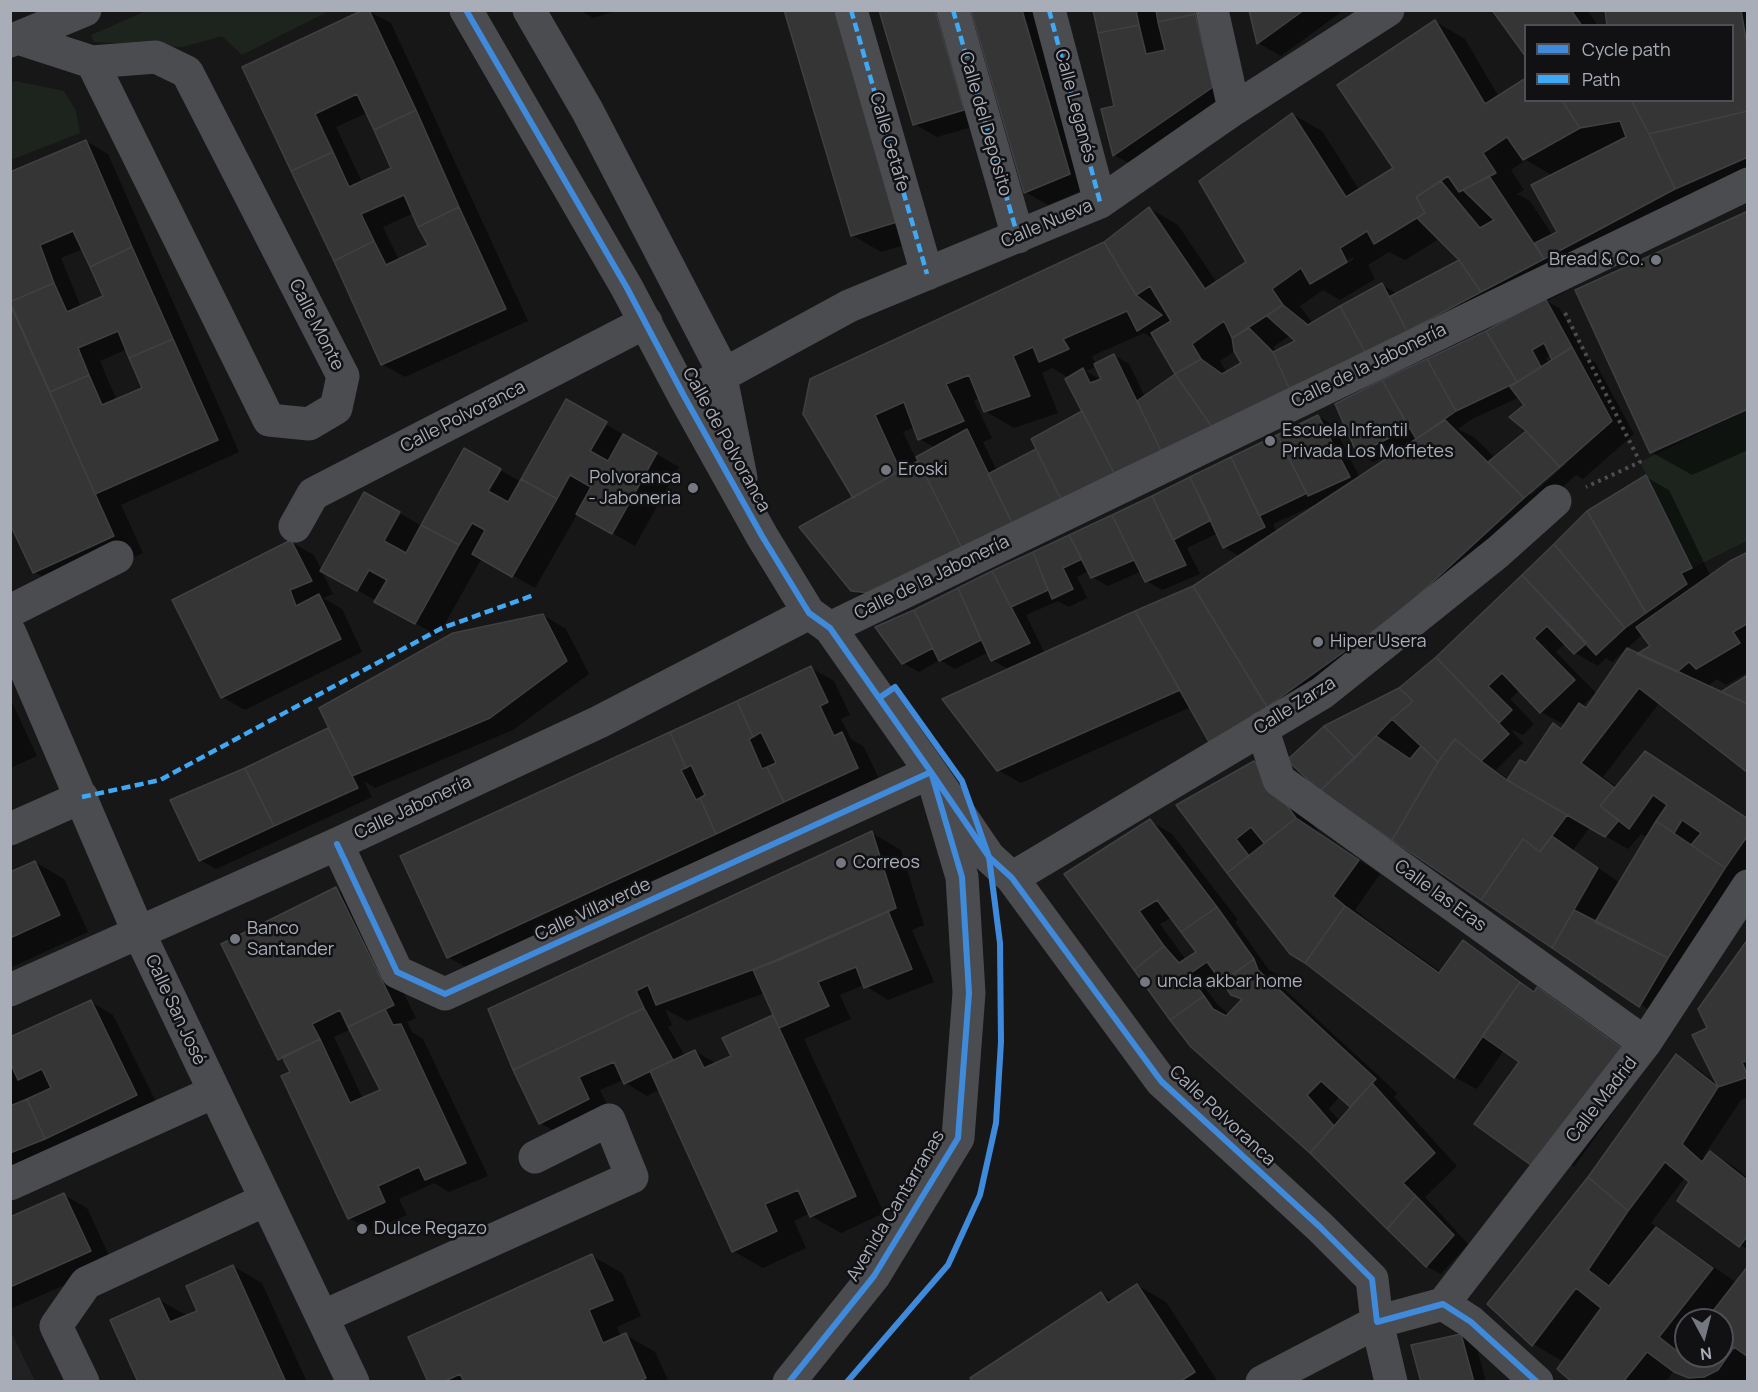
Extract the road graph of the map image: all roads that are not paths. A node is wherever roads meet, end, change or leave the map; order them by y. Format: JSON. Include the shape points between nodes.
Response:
{"nodes":[{"id":1,"x":85,"y":10,"type":"edge"},
{"id":2,"x":466,"y":10,"type":"edge"},
{"id":3,"x":529,"y":10,"type":"edge"},
{"id":4,"x":851,"y":10,"type":"edge"},
{"id":5,"x":953,"y":10,"type":"edge"},
{"id":6,"x":1050,"y":10,"type":"edge"},
{"id":7,"x":1212,"y":10,"type":"edge"},
{"id":8,"x":1388,"y":10,"type":"edge"},
{"id":9,"x":14,"y":39,"type":"edge"},
{"id":10,"x":92,"y":62,"type":"junction"},
{"id":11,"x":1234,"y":109,"type":"junction"},
{"id":12,"x":1748,"y":184,"type":"edge"},
{"id":13,"x":1100,"y":202,"type":"junction"},
{"id":14,"x":1018,"y":237,"type":"junction"},
{"id":15,"x":927,"y":274,"type":"junction"},
{"id":16,"x":646,"y":322,"type":"junction"},
{"id":17,"x":721,"y":376,"type":"junction"},
{"id":18,"x":684,"y":396,"type":"junction"},
{"id":19,"x":1555,"y":501,"type":"road end"},
{"id":20,"x":747,"y":507,"type":"junction"},
{"id":21,"x":295,"y":526,"type":"dead end"},
{"id":22,"x":117,"y":556,"type":"dead end"},
{"id":23,"x":10,"y":610,"type":"edge"},
{"id":24,"x":819,"y":620,"type":"junction"},
{"id":25,"x":10,"y":633,"type":"edge"},
{"id":26,"x":1262,"y":728,"type":"junction"},
{"id":27,"x":931,"y":772,"type":"junction"},
{"id":28,"x":82,"y":797,"type":"junction"},
{"id":29,"x":10,"y":829,"type":"edge"},
{"id":30,"x":337,"y":844,"type":"junction"},
{"id":31,"x":962,"y":877,"type":"joint"},
{"id":32,"x":1012,"y":878,"type":"junction"},
{"id":33,"x":1748,"y":886,"type":"edge"},
{"id":34,"x":138,"y":931,"type":"junction"},
{"id":35,"x":10,"y":990,"type":"edge"},
{"id":36,"x":1646,"y":1043,"type":"junction"},
{"id":37,"x":214,"y":1092,"type":"junction"},
{"id":38,"x":535,"y":1157,"type":"dead end"},
{"id":39,"x":10,"y":1184,"type":"edge"},
{"id":40,"x":265,"y":1200,"type":"junction"},
{"id":41,"x":1443,"y":1304,"type":"junction"},
{"id":42,"x":322,"y":1317,"type":"junction"},
{"id":43,"x":1377,"y":1322,"type":"junction"},
{"id":44,"x":83,"y":1382,"type":"edge"},
{"id":45,"x":353,"y":1382,"type":"edge"},
{"id":46,"x":789,"y":1382,"type":"edge"},
{"id":47,"x":1262,"y":1382,"type":"edge"},
{"id":48,"x":1391,"y":1382,"type":"edge"},
{"id":49,"x":1537,"y":1382,"type":"edge"}],
"edges":[{"from":1,"to":9,"type":"street"},
{"from":2,"to":16,"type":"street","name":"Calle de Polvoranca"},
{"from":3,"to":17,"type":"street","name":"Calle de Polvoranca","via":[[593,120],[718,362]]},
{"from":4,"to":15,"type":"street","name":"Calle Getafe"},
{"from":5,"to":14,"type":"street","name":"Calle del Depósito"},
{"from":6,"to":13,"type":"street","name":"Calle Leganés"},
{"from":7,"to":11,"type":"street"},
{"from":8,"to":11,"type":"street","name":"Calle Nueva"},
{"from":9,"to":10,"type":"street","name":"Calle Monte"},
{"from":10,"to":10,"type":"street","name":"Calle Monte","via":[[269,420],[309,424],[336,408],[343,376],[187,72],[156,57]]},
{"from":11,"to":13,"type":"street","name":"Calle Nueva"},
{"from":12,"to":24,"type":"street","name":"Calle de la Jabonería"},
{"from":13,"to":14,"type":"street","name":"Calle Nueva"},
{"from":14,"to":15,"type":"street","name":"Calle Nueva"},
{"from":15,"to":17,"type":"street","name":"Calle Nueva","via":[[849,306]]},
{"from":16,"to":18,"type":"street","name":"Calle de Polvoranca"},
{"from":16,"to":21,"type":"street","name":"Calle Polvoranca","via":[[313,494]]},
{"from":17,"to":18,"type":"street","name":"Calle Nueva"},
{"from":17,"to":20,"type":"street","name":"Calle de Polvoranca"},
{"from":18,"to":20,"type":"street","name":"Calle de Polvoranca"},
{"from":19,"to":26,"type":"street","name":"Calle Zarza","via":[[1498,552],[1322,693]]},
{"from":20,"to":24,"type":"street","name":"Calle de Polvoranca"},
{"from":22,"to":23,"type":"street"},
{"from":24,"to":27,"type":"street","name":"Calle de Polvoranca"},
{"from":24,"to":30,"type":"street","name":"Calle Jabonería"},
{"from":25,"to":28,"type":"street","name":"Calle San José"},
{"from":26,"to":32,"type":"street","name":"Calle Zarza"},
{"from":26,"to":36,"type":"street","name":"Calle las Eras","via":[[1280,780]]},
{"from":27,"to":30,"type":"street","name":"Calle Villaverde","via":[[445,994],[397,972]]},
{"from":27,"to":31,"type":"street","name":"Calle de Polvoranca"},
{"from":27,"to":32,"type":"street","name":"Calle Polvoranca","via":[[989,857]]},
{"from":28,"to":29,"type":"street"},
{"from":28,"to":34,"type":"street","name":"Calle San José"},
{"from":30,"to":34,"type":"street","name":"Calle Jabonería"},
{"from":31,"to":46,"type":"street","name":"Avenida Cantarranas","via":[[969,993],[958,1138],[874,1276]]},
{"from":32,"to":43,"type":"street","name":"Calle Polvoranca","via":[[1161,1081],[1371,1279]]},
{"from":33,"to":36,"type":"street","name":"Calle Madrid"},
{"from":34,"to":35,"type":"street","name":"Calle Jabonería"},
{"from":34,"to":37,"type":"street","name":"Calle San José"},
{"from":36,"to":41,"type":"street","name":"Calle Madrid"},
{"from":37,"to":39,"type":"street"},
{"from":37,"to":40,"type":"street","name":"Calle San José"},
{"from":38,"to":42,"type":"street","via":[[609,1120],[632,1177]]},
{"from":40,"to":42,"type":"street","name":"Calle San José"},
{"from":40,"to":44,"type":"street","via":[[86,1283],[56,1326]]},
{"from":41,"to":43,"type":"street"},
{"from":41,"to":49,"type":"street","via":[[1471,1322]]},
{"from":42,"to":45,"type":"street","name":"Calle San José"},
{"from":43,"to":47,"type":"street"},
{"from":43,"to":48,"type":"street"}]}
